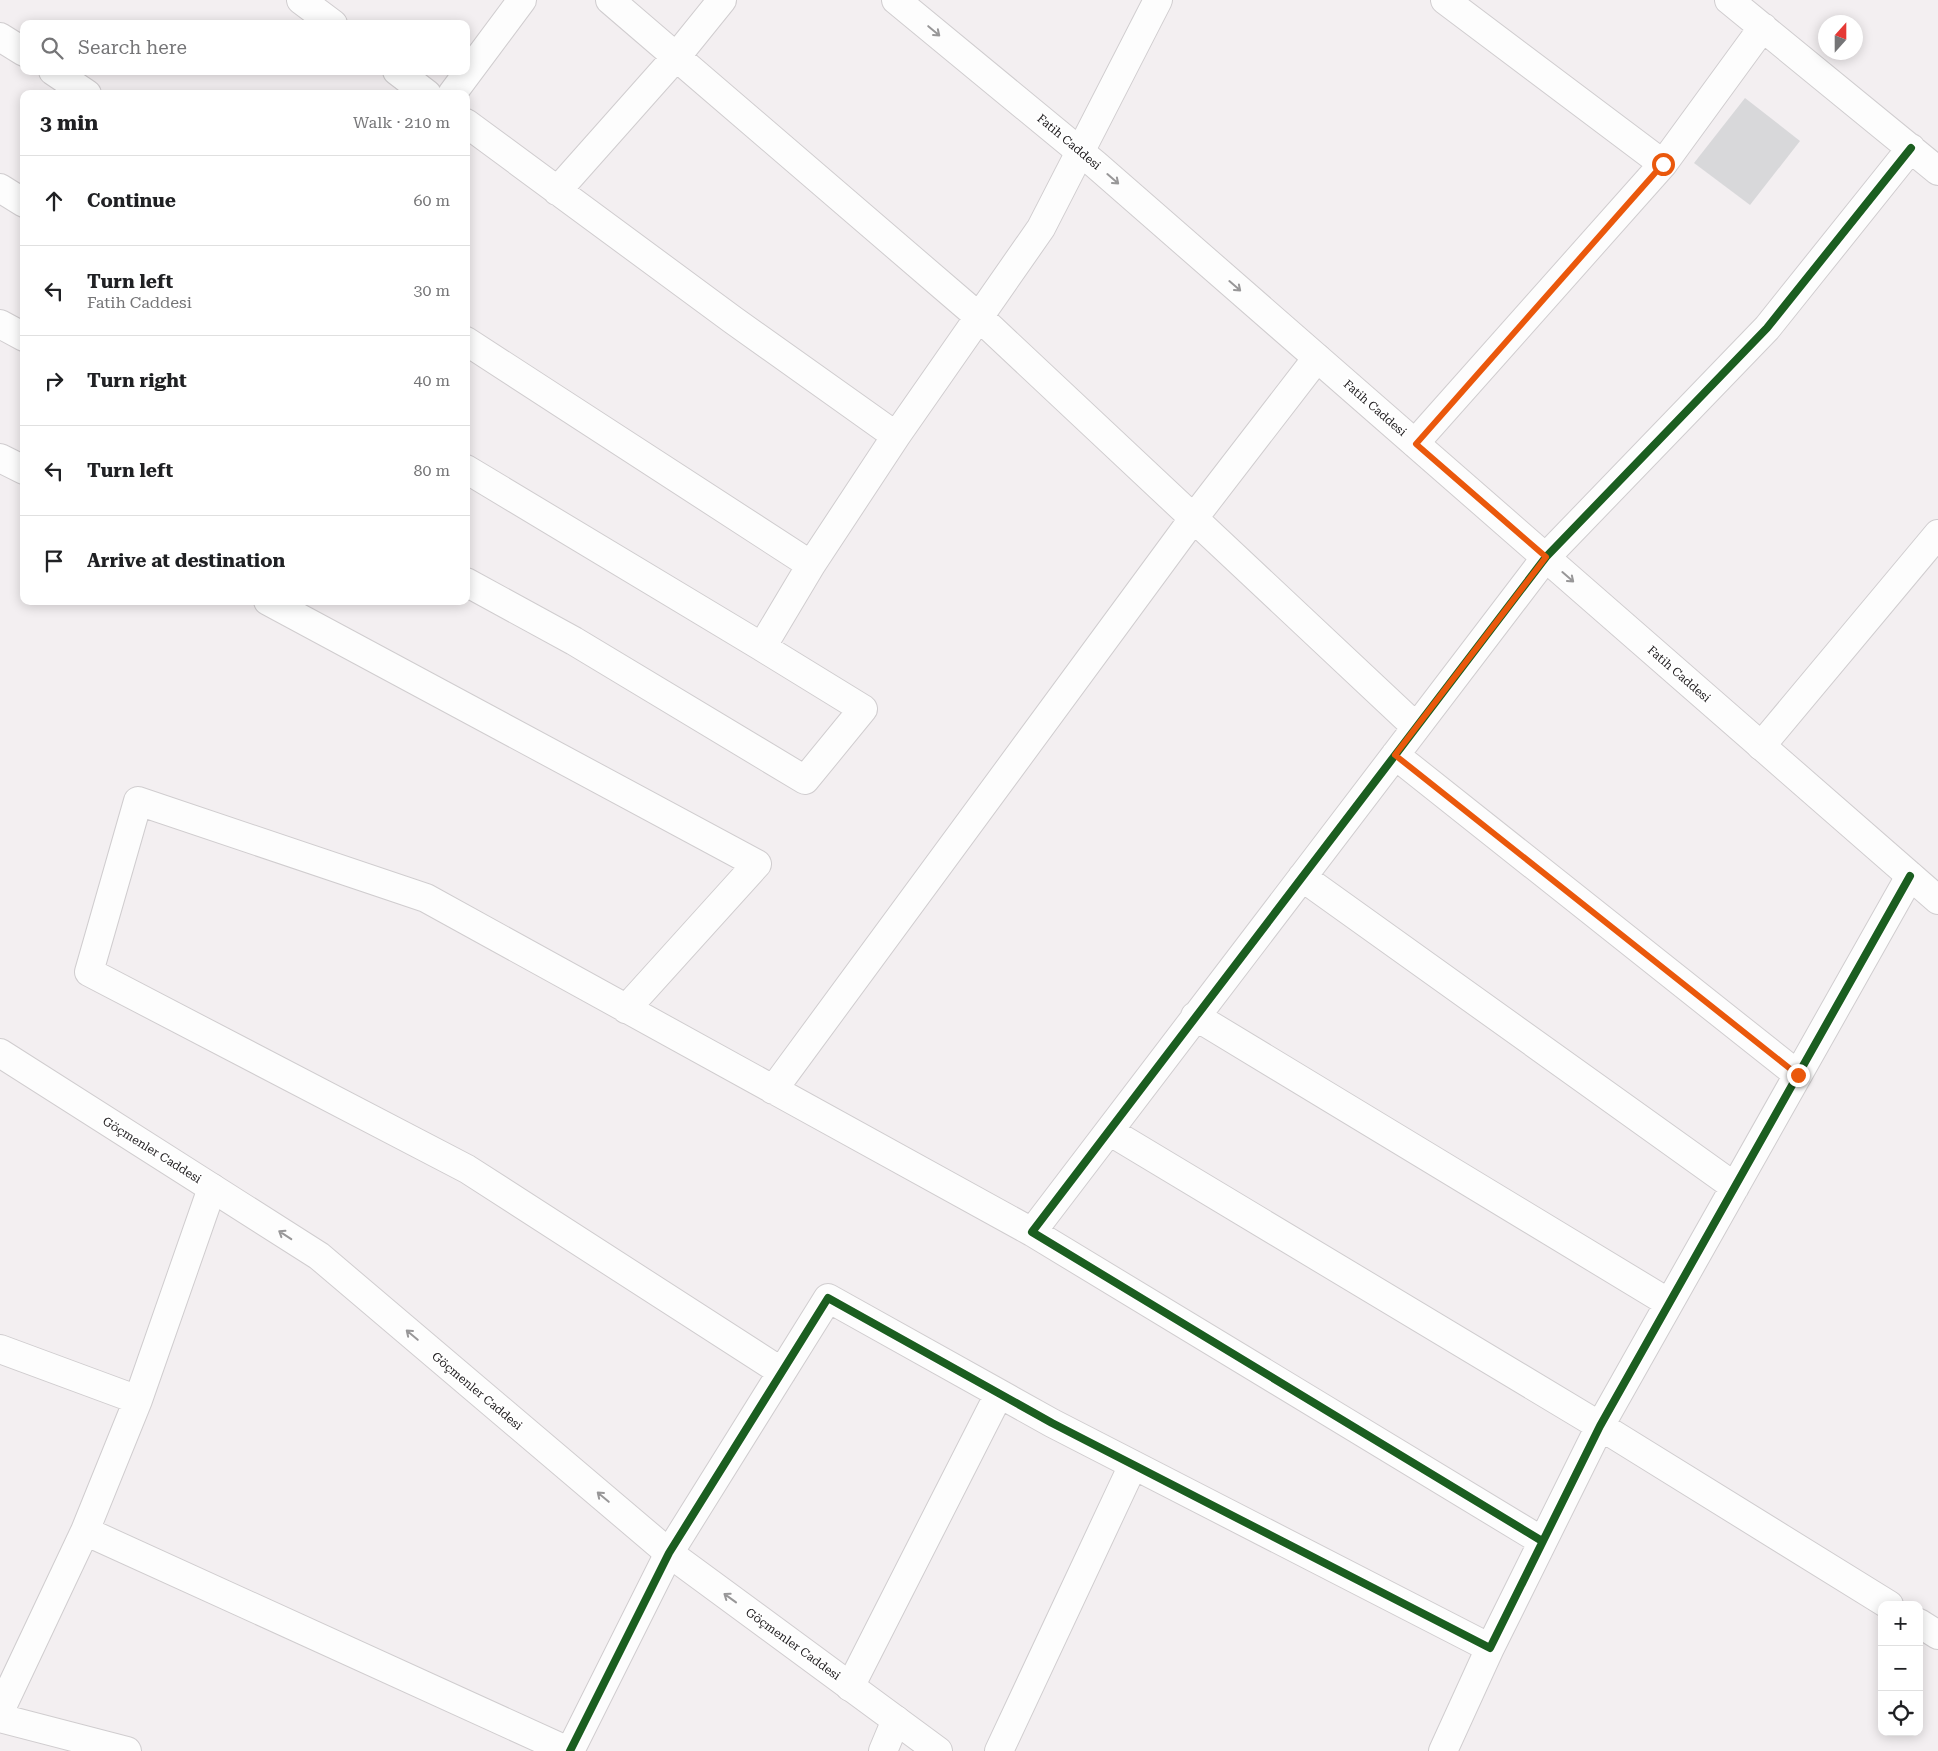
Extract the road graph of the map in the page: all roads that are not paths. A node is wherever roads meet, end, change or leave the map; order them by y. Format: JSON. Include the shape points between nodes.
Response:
{"nodes":[{"id":1,"x":301,"y":0,"type":"edge"},
{"id":2,"x":522,"y":0,"type":"edge"},
{"id":3,"x":610,"y":0,"type":"edge"},
{"id":4,"x":722,"y":0,"type":"edge"},
{"id":5,"x":896,"y":0,"type":"edge"},
{"id":6,"x":1158,"y":0,"type":"edge"},
{"id":7,"x":1445,"y":0,"type":"edge"},
{"id":8,"x":1749,"y":11,"type":"edge"},
{"id":9,"x":328,"y":20,"type":"edge"},
{"id":10,"x":0,"y":37,"type":"edge"},
{"id":11,"x":20,"y":50,"type":"edge"},
{"id":12,"x":676,"y":57,"type":"junction"},
{"id":13,"x":470,"y":70,"type":"edge"},
{"id":14,"x":59,"y":75,"type":"edge"},
{"id":15,"x":402,"y":75,"type":"edge"},
{"id":16,"x":466,"y":75,"type":"edge"},
{"id":17,"x":82,"y":90,"type":"edge"},
{"id":18,"x":422,"y":90,"type":"edge"},
{"id":19,"x":455,"y":90,"type":"edge"},
{"id":20,"x":470,"y":126,"type":"edge"},
{"id":21,"x":1911,"y":148,"type":"junction"},
{"id":22,"x":1080,"y":151,"type":"junction"},
{"id":23,"x":1663,"y":164,"type":"junction"},
{"id":24,"x":1938,"y":171,"type":"edge"},
{"id":25,"x":0,"y":188,"type":"edge"},
{"id":26,"x":557,"y":190,"type":"junction"},
{"id":27,"x":20,"y":200,"type":"edge"},
{"id":28,"x":979,"y":317,"type":"junction"},
{"id":29,"x":0,"y":324,"type":"edge"},
{"id":30,"x":20,"y":335,"type":"edge"},
{"id":31,"x":470,"y":344,"type":"edge"},
{"id":32,"x":1317,"y":358,"type":"junction"},
{"id":33,"x":896,"y":436,"type":"junction"},
{"id":34,"x":1416,"y":444,"type":"junction"},
{"id":35,"x":0,"y":458,"type":"edge"},
{"id":36,"x":20,"y":468,"type":"edge"},
{"id":37,"x":470,"y":471,"type":"edge"},
{"id":38,"x":1192,"y":519,"type":"junction"},
{"id":39,"x":1938,"y":534,"type":"edge"},
{"id":40,"x":1546,"y":557,"type":"junction"},
{"id":41,"x":811,"y":565,"type":"junction"},
{"id":42,"x":470,"y":584,"type":"edge"},
{"id":43,"x":275,"y":605,"type":"edge"},
{"id":44,"x":762,"y":647,"type":"junction"},
{"id":45,"x":1416,"y":727,"type":"junction"},
{"id":46,"x":1761,"y":746,"type":"junction"},
{"id":47,"x":1395,"y":755,"type":"junction"},
{"id":48,"x":1910,"y":876,"type":"junction"},
{"id":49,"x":1302,"y":877,"type":"junction"},
{"id":50,"x":1938,"y":900,"type":"edge"},
{"id":51,"x":626,"y":1009,"type":"junction"},
{"id":52,"x":1196,"y":1016,"type":"junction"},
{"id":53,"x":0,"y":1053,"type":"edge"},
{"id":54,"x":1798,"y":1075,"type":"junction"},
{"id":55,"x":773,"y":1090,"type":"junction"},
{"id":56,"x":1109,"y":1131,"type":"junction"},
{"id":57,"x":1735,"y":1187,"type":"junction"},
{"id":58,"x":212,"y":1188,"type":"junction"},
{"id":59,"x":1032,"y":1232,"type":"junction"},
{"id":60,"x":1669,"y":1303,"type":"junction"},
{"id":61,"x":0,"y":1349,"type":"edge"},
{"id":62,"x":782,"y":1372,"type":"junction"},
{"id":63,"x":999,"y":1394,"type":"junction"},
{"id":64,"x":138,"y":1400,"type":"junction"},
{"id":65,"x":1600,"y":1426,"type":"junction"},
{"id":66,"x":1133,"y":1465,"type":"junction"},
{"id":67,"x":85,"y":1531,"type":"junction"},
{"id":68,"x":1542,"y":1541,"type":"junction"},
{"id":69,"x":669,"y":1553,"type":"junction"},
{"id":70,"x":1883,"y":1601,"type":"edge"},
{"id":71,"x":1923,"y":1626,"type":"edge"},
{"id":72,"x":1938,"y":1635,"type":"edge"},
{"id":73,"x":1490,"y":1648,"type":"junction"},
{"id":74,"x":850,"y":1687,"type":"junction"},
{"id":75,"x":0,"y":1711,"type":"edge"},
{"id":76,"x":0,"y":1718,"type":"edge"},
{"id":77,"x":896,"y":1720,"type":"junction"},
{"id":78,"x":127,"y":1751,"type":"edge"},
{"id":79,"x":569,"y":1751,"type":"edge"},
{"id":80,"x":884,"y":1751,"type":"edge"},
{"id":81,"x":938,"y":1751,"type":"edge"},
{"id":82,"x":999,"y":1751,"type":"edge"},
{"id":83,"x":1443,"y":1751,"type":"edge"}],
"edges":[{"from":1,"to":9,"type":"street"},
{"from":2,"to":13,"type":"street"},
{"from":3,"to":12,"type":"street"},
{"from":4,"to":12,"type":"street"},
{"from":5,"to":22,"type":"street","name":"Fatih Caddesi","one_way":true},
{"from":6,"to":22,"type":"street"},
{"from":7,"to":23,"type":"street"},
{"from":8,"to":21,"type":"street"},
{"from":8,"to":23,"type":"street"},
{"from":10,"to":11,"type":"street"},
{"from":12,"to":26,"type":"street"},
{"from":12,"to":28,"type":"street"},
{"from":14,"to":17,"type":"street"},
{"from":15,"to":18,"type":"street"},
{"from":16,"to":19,"type":"street"},
{"from":20,"to":26,"type":"street"},
{"from":21,"to":24,"type":"street"},
{"from":21,"to":40,"type":"street","via":[[1767,328]]},
{"from":22,"to":28,"type":"street","via":[[1041,228]]},
{"from":22,"to":32,"type":"street","name":"Fatih Caddesi","one_way":true},
{"from":23,"to":34,"type":"street"},
{"from":25,"to":27,"type":"street"},
{"from":26,"to":33,"type":"street"},
{"from":28,"to":33,"type":"street"},
{"from":28,"to":38,"type":"street"},
{"from":29,"to":30,"type":"street"},
{"from":31,"to":41,"type":"street"},
{"from":32,"to":34,"type":"street","name":"Fatih Caddesi"},
{"from":32,"to":38,"type":"street"},
{"from":33,"to":41,"type":"street"},
{"from":34,"to":40,"type":"street","name":"Fatih Caddesi"},
{"from":35,"to":36,"type":"street"},
{"from":37,"to":44,"type":"street"},
{"from":38,"to":45,"type":"street"},
{"from":38,"to":55,"type":"street"},
{"from":39,"to":46,"type":"street"},
{"from":40,"to":45,"type":"street"},
{"from":40,"to":46,"type":"street","name":"Fatih Caddesi","one_way":true},
{"from":41,"to":44,"type":"street"},
{"from":42,"to":44,"type":"street","via":[[574,641],[806,780],[863,709]]},
{"from":43,"to":51,"type":"street","via":[[757,864]]},
{"from":45,"to":47,"type":"street"},
{"from":46,"to":48,"type":"street","name":"Fatih Caddesi"},
{"from":47,"to":49,"type":"street"},
{"from":47,"to":54,"type":"street"},
{"from":48,"to":50,"type":"street","name":"Fatih Caddesi"},
{"from":48,"to":54,"type":"street"},
{"from":49,"to":52,"type":"street"},
{"from":49,"to":57,"type":"street"},
{"from":51,"to":55,"type":"street"},
{"from":51,"to":62,"type":"street","via":[[426,898],[138,801],[89,972],[468,1169]]},
{"from":52,"to":56,"type":"street"},
{"from":52,"to":60,"type":"street"},
{"from":53,"to":58,"type":"street","name":"Göçmenler Caddesi"},
{"from":54,"to":57,"type":"street"},
{"from":55,"to":59,"type":"street"},
{"from":56,"to":59,"type":"street"},
{"from":56,"to":65,"type":"street"},
{"from":57,"to":60,"type":"street"},
{"from":58,"to":64,"type":"street"},
{"from":69,"to":58,"type":"street","name":"Göçmenler Caddesi","one_way":true,"via":[[319,1256]]},
{"from":59,"to":68,"type":"street"},
{"from":60,"to":65,"type":"street"},
{"from":61,"to":64,"type":"street"},
{"from":62,"to":63,"type":"street","via":[[828,1298]]},
{"from":62,"to":69,"type":"street"},
{"from":63,"to":66,"type":"street"},
{"from":63,"to":74,"type":"street"},
{"from":64,"to":67,"type":"street"},
{"from":65,"to":68,"type":"street"},
{"from":65,"to":70,"type":"street"},
{"from":66,"to":73,"type":"street"},
{"from":66,"to":82,"type":"street"},
{"from":67,"to":75,"type":"street"},
{"from":67,"to":79,"type":"street"},
{"from":68,"to":73,"type":"street"},
{"from":74,"to":69,"type":"street","name":"Göçmenler Caddesi","one_way":true},
{"from":69,"to":79,"type":"street"},
{"from":71,"to":72,"type":"street"},
{"from":73,"to":83,"type":"street"},
{"from":74,"to":77,"type":"street","name":"Göçmenler Caddesi"},
{"from":76,"to":78,"type":"street"},
{"from":77,"to":80,"type":"street"},
{"from":77,"to":81,"type":"street","name":"Göçmenler Caddesi"}]}
